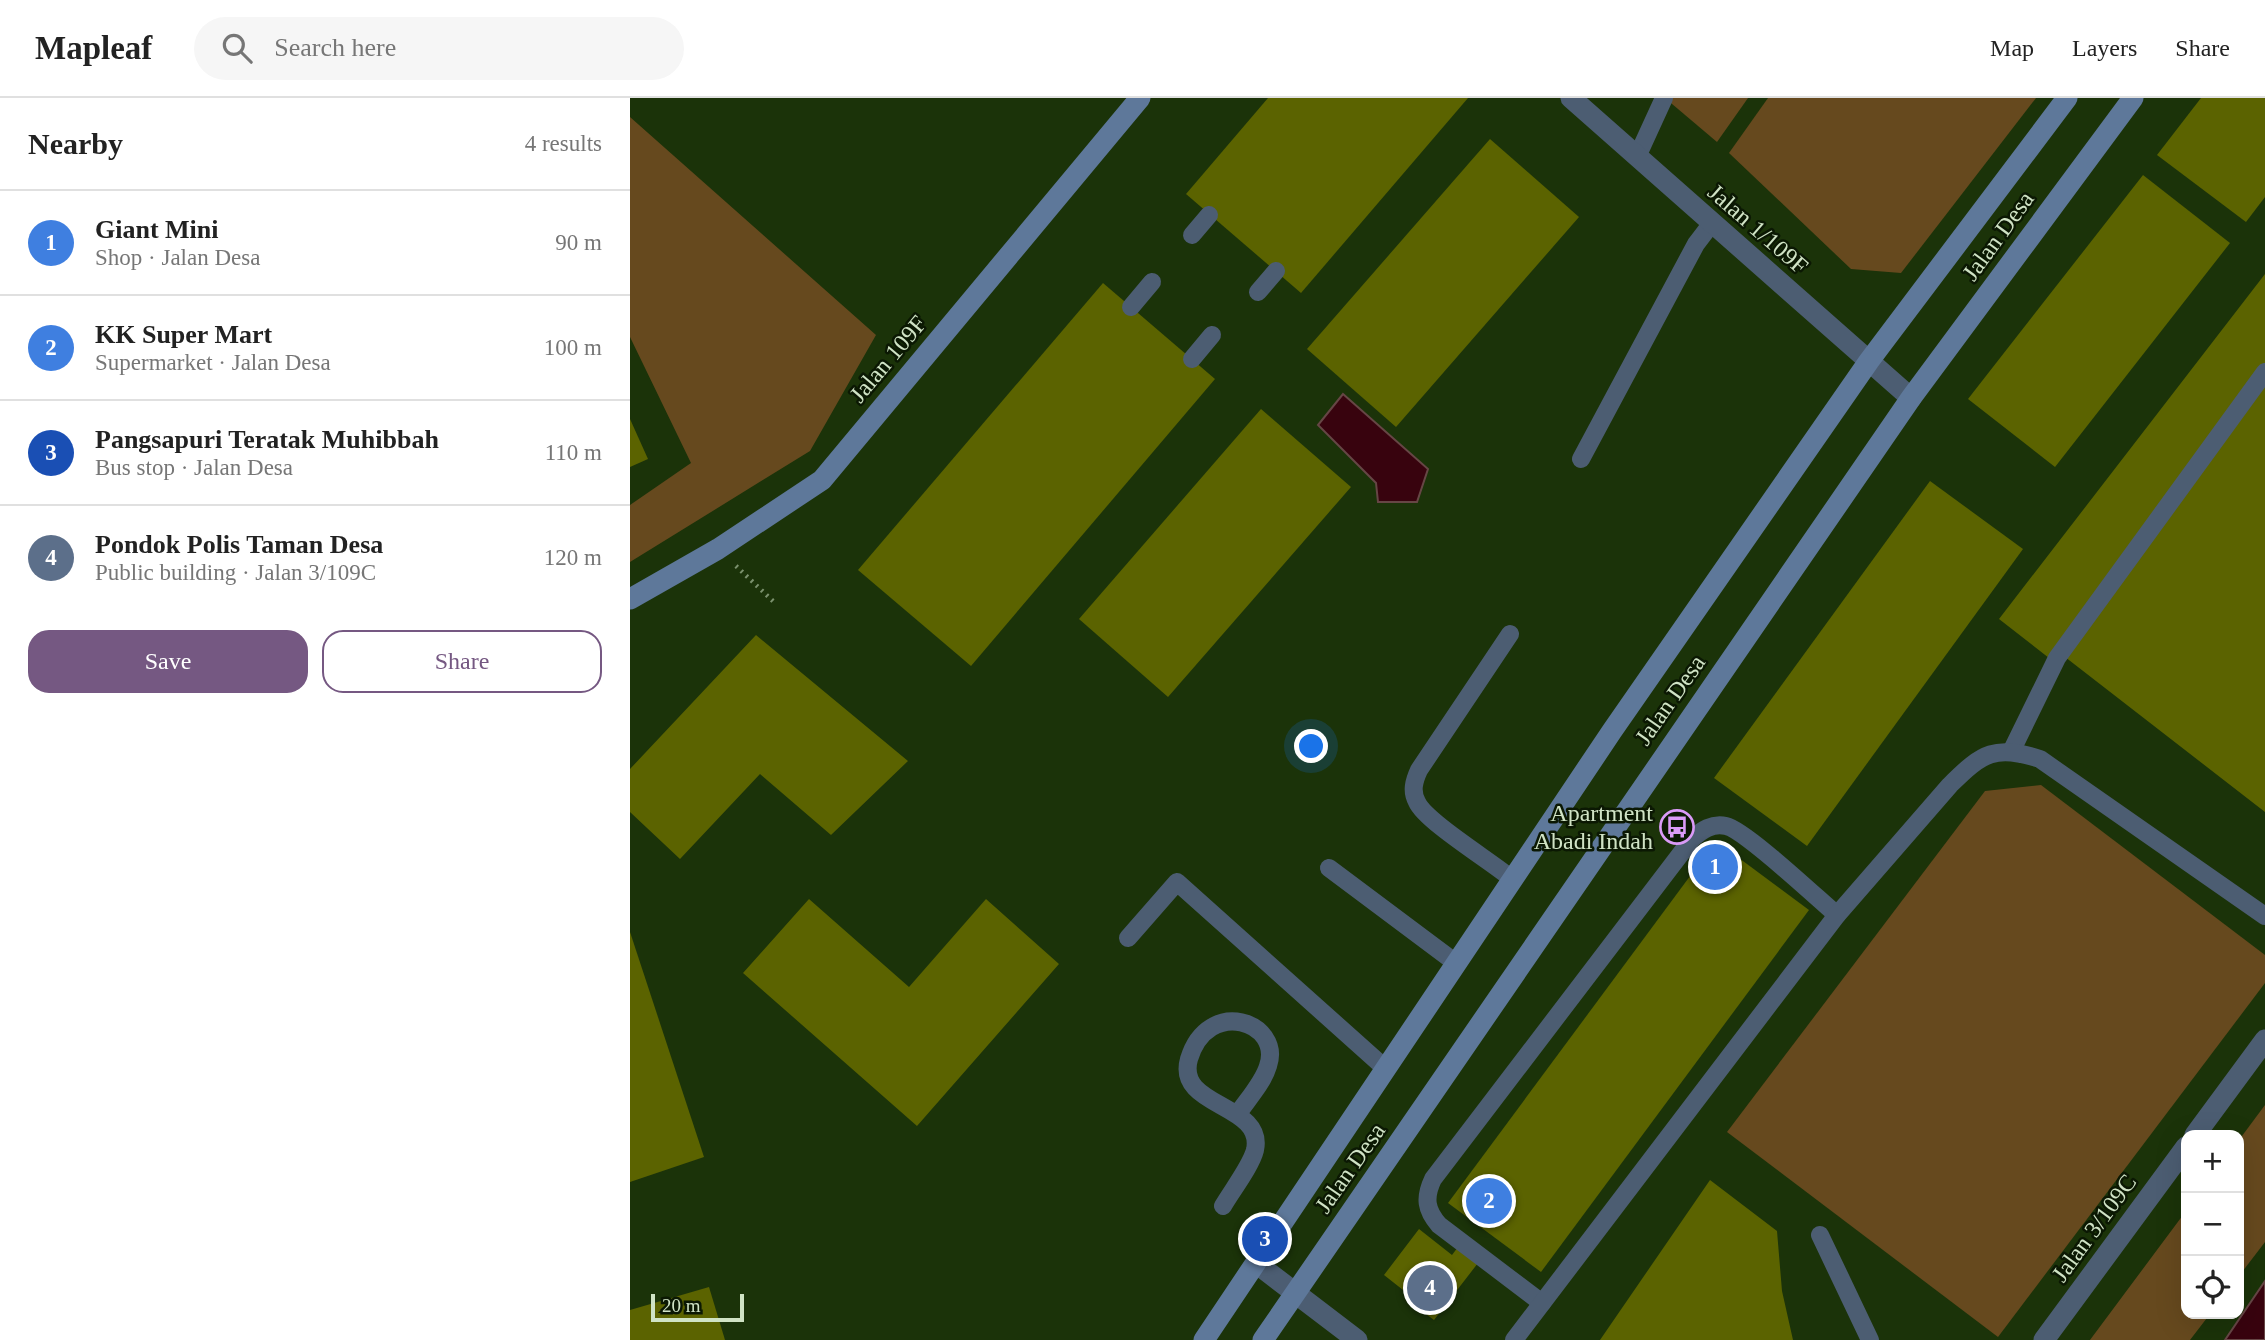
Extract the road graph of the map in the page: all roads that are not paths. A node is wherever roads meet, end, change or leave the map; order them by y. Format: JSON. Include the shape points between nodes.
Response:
{"nodes":[{"id":1,"x":1140,"y":98,"type":"edge"},
{"id":2,"x":1571,"y":98,"type":"edge"},
{"id":3,"x":1664,"y":98,"type":"edge"},
{"id":4,"x":2067,"y":98,"type":"edge"},
{"id":5,"x":2133,"y":98,"type":"edge"},
{"id":6,"x":1637,"y":157,"type":"junction"},
{"id":7,"x":1209,"y":215,"type":"dead end"},
{"id":8,"x":1712,"y":223,"type":"junction"},
{"id":9,"x":1192,"y":235,"type":"dead end"},
{"id":10,"x":1276,"y":271,"type":"dead end"},
{"id":11,"x":1152,"y":282,"type":"dead end"},
{"id":12,"x":1258,"y":292,"type":"dead end"},
{"id":13,"x":1131,"y":307,"type":"dead end"},
{"id":14,"x":1212,"y":335,"type":"dead end"},
{"id":15,"x":1192,"y":359,"type":"dead end"},
{"id":16,"x":1869,"y":361,"type":"junction"},
{"id":17,"x":2265,"y":372,"type":"edge"},
{"id":18,"x":1910,"y":398,"type":"junction"},
{"id":19,"x":1581,"y":459,"type":"dead end"},
{"id":20,"x":630,"y":599,"type":"edge"},
{"id":21,"x":1510,"y":634,"type":"dead end"},
{"id":22,"x":2012,"y":750,"type":"junction"},
{"id":23,"x":1329,"y":868,"type":"dead end"},
{"id":24,"x":1513,"y":878,"type":"junction"},
{"id":25,"x":1837,"y":915,"type":"junction"},
{"id":26,"x":2265,"y":916,"type":"edge"},
{"id":27,"x":1128,"y":938,"type":"dead end"},
{"id":28,"x":1456,"y":963,"type":"junction"},
{"id":29,"x":2265,"y":1040,"type":"edge"},
{"id":30,"x":1385,"y":1069,"type":"junction"},
{"id":31,"x":1237,"y":1115,"type":"junction"},
{"id":32,"x":2199,"y":1130,"type":"edge"},
{"id":33,"x":2181,"y":1154,"type":"edge"},
{"id":34,"x":1223,"y":1206,"type":"dead end"},
{"id":35,"x":1820,"y":1235,"type":"dead end"},
{"id":36,"x":1256,"y":1263,"type":"junction"},
{"id":37,"x":1295,"y":1292,"type":"junction"},
{"id":38,"x":1542,"y":1303,"type":"junction"},
{"id":39,"x":1204,"y":1340,"type":"edge"},
{"id":40,"x":1263,"y":1340,"type":"edge"},
{"id":41,"x":1357,"y":1340,"type":"edge"},
{"id":42,"x":1514,"y":1340,"type":"edge"},
{"id":43,"x":1870,"y":1340,"type":"edge"},
{"id":44,"x":2044,"y":1340,"type":"edge"}],
"edges":[{"from":1,"to":20,"type":"main road","name":"Jalan 109F","via":[[822,480],[718,549]]},
{"from":2,"to":6,"type":"street","name":"Jalan 1/109F"},
{"from":3,"to":6,"type":"lane"},
{"from":4,"to":16,"type":"main road","name":"Jalan Desa"},
{"from":5,"to":18,"type":"main road","name":"Jalan Desa"},
{"from":6,"to":8,"type":"street","name":"Jalan 1/109F"},
{"from":7,"to":9,"type":"lane"},
{"from":8,"to":16,"type":"street","name":"Jalan 1/109F"},
{"from":8,"to":19,"type":"lane","via":[[1696,244]]},
{"from":10,"to":12,"type":"lane"},
{"from":11,"to":13,"type":"lane"},
{"from":14,"to":15,"type":"lane"},
{"from":16,"to":18,"type":"street","name":"Jalan 1/109F"},
{"from":16,"to":24,"type":"main road","name":"Jalan Desa"},
{"from":17,"to":22,"type":"lane","via":[[2057,658]]},
{"from":18,"to":37,"type":"main road","name":"Jalan Desa"},
{"from":21,"to":24,"type":"lane","via":[[1419,770],[1414,794],[1426,815]]},
{"from":22,"to":25,"type":"lane","via":[[1988,754],[1970,765]]},
{"from":22,"to":26,"type":"lane","via":[[2040,759]]},
{"from":23,"to":28,"type":"lane"},
{"from":24,"to":28,"type":"main road","name":"Jalan Desa"},
{"from":25,"to":38,"type":"lane"},
{"from":25,"to":38,"type":"lane","via":[[1739,831],[1714,825],[1702,829],[1433,1179],[1427,1203],[1439,1225]]},
{"from":27,"to":30,"type":"lane","via":[[1177,882]]},
{"from":28,"to":30,"type":"main road","name":"Jalan Desa"},
{"from":29,"to":32,"type":"street"},
{"from":30,"to":36,"type":"main road","name":"Jalan Desa"},
{"from":31,"to":31,"type":"lane","via":[[1194,1086],[1189,1073],[1195,1047],[1217,1024],[1230,1019],[1254,1028],[1270,1053],[1264,1075]]},
{"from":31,"to":34,"type":"lane","via":[[1248,1124],[1255,1151]]},
{"from":33,"to":44,"type":"street","name":"Jalan 3/109C"},
{"from":35,"to":43,"type":"lane"},
{"from":36,"to":37,"type":"street"},
{"from":36,"to":39,"type":"main road","name":"Jalan Desa"},
{"from":37,"to":40,"type":"main road","name":"Jalan Desa"},
{"from":37,"to":41,"type":"street"},
{"from":38,"to":42,"type":"lane"}]}
